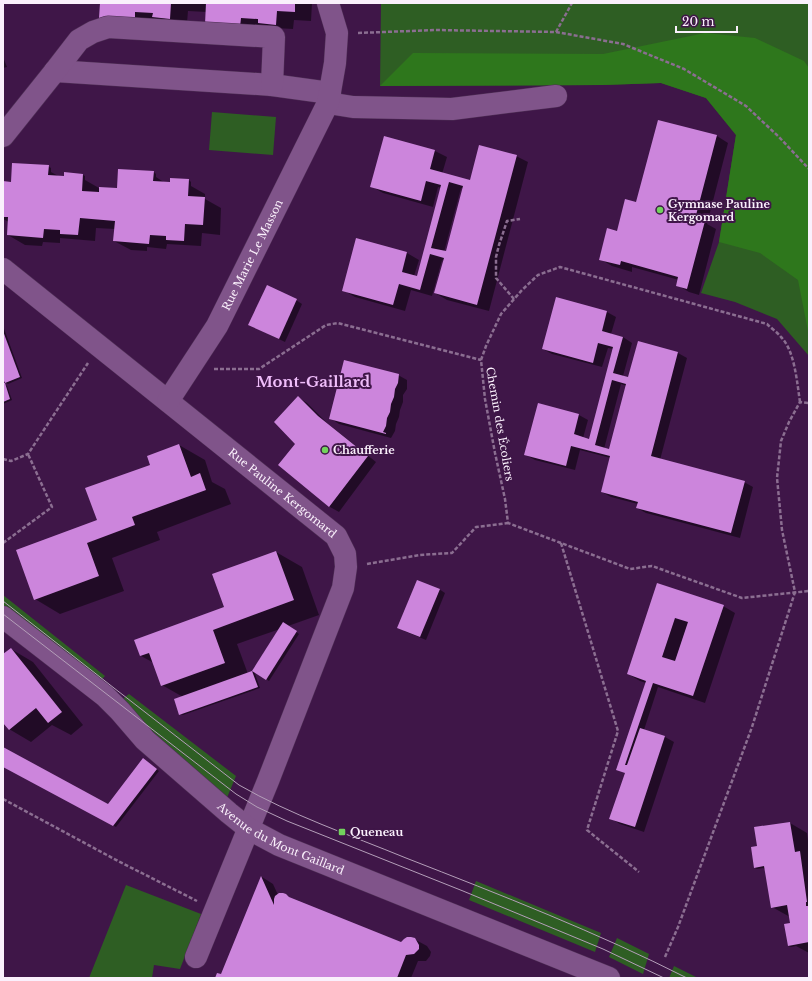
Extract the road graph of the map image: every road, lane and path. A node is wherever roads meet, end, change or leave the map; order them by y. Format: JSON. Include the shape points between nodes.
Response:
{"nodes":[{"id":1,"x":328,"y":3,"type":"edge"},
{"id":2,"x":572,"y":3,"type":"edge"},
{"id":3,"x":556,"y":32,"type":"junction"},
{"id":4,"x":337,"y":33,"type":"junction"},
{"id":5,"x":55,"y":71,"type":"junction"},
{"id":6,"x":272,"y":85,"type":"junction"},
{"id":7,"x":556,"y":96,"type":"dead end"},
{"id":8,"x":329,"y":98,"type":"junction"},
{"id":9,"x":3,"y":136,"type":"edge"},
{"id":10,"x":809,"y":169,"type":"edge"},
{"id":11,"x":520,"y":219,"type":"dead end"},
{"id":12,"x":3,"y":269,"type":"edge"},
{"id":13,"x":514,"y":299,"type":"junction"},
{"id":14,"x":100,"y":346,"type":"junction"},
{"id":15,"x":481,"y":360,"type":"junction"},
{"id":16,"x":188,"y":370,"type":"junction"},
{"id":17,"x":168,"y":401,"type":"junction"},
{"id":18,"x":800,"y":402,"type":"junction"},
{"id":19,"x":809,"y":403,"type":"edge"},
{"id":20,"x":28,"y":454,"type":"junction"},
{"id":21,"x":3,"y":459,"type":"edge"},
{"id":22,"x":508,"y":523,"type":"junction"},
{"id":23,"x":561,"y":542,"type":"junction"},
{"id":24,"x":3,"y":543,"type":"edge"},
{"id":25,"x":346,"y":567,"type":"junction"},
{"id":26,"x":809,"y":590,"type":"edge"},
{"id":27,"x":795,"y":592,"type":"junction"},
{"id":28,"x":3,"y":617,"type":"edge"},
{"id":29,"x":3,"y":799,"type":"edge"},
{"id":30,"x":249,"y":829,"type":"junction"},
{"id":31,"x":639,"y":872,"type":"dead end"},
{"id":32,"x":216,"y":910,"type":"junction"},
{"id":33,"x":196,"y":957,"type":"dead end"},
{"id":34,"x":665,"y":957,"type":"dead end"},
{"id":35,"x":609,"y":978,"type":"edge"}],
"edges":[{"from":1,"to":4,"type":"street","name":"Rue Marie Le Masson"},
{"from":2,"to":3,"type":"path"},
{"from":3,"to":4,"type":"path","via":[[435,30]]},
{"from":3,"to":10,"type":"path","via":[[623,44],[684,69],[746,106]]},
{"from":4,"to":8,"type":"street","name":"Rue Marie Le Masson"},
{"from":5,"to":6,"type":"street"},
{"from":5,"to":6,"type":"street","via":[[79,40],[108,27],[274,37]]},
{"from":5,"to":9,"type":"street"},
{"from":6,"to":8,"type":"street"},
{"from":7,"to":8,"type":"street","via":[[452,110],[353,107]]},
{"from":8,"to":16,"type":"street","name":"Rue Marie Le Masson","via":[[217,326]]},
{"from":11,"to":13,"type":"path","via":[[507,221],[496,257],[496,278]]},
{"from":12,"to":14,"type":"street","name":"Rue Pauline Kergomard"},
{"from":13,"to":15,"type":"path","name":"Chemin des Écoliers","via":[[501,314]]},
{"from":13,"to":18,"type":"path","name":"Chemin des Écoliers","via":[[538,275],[560,267],[767,324],[782,338],[791,353]]},
{"from":14,"to":17,"type":"street","name":"Rue Pauline Kergomard"},
{"from":14,"to":20,"type":"path"},
{"from":15,"to":16,"type":"path","via":[[338,323],[326,325],[259,368]]},
{"from":15,"to":22,"type":"path","name":"Chemin des Écoliers","via":[[485,399]]},
{"from":16,"to":17,"type":"street","name":"Rue Marie Le Masson"},
{"from":17,"to":25,"type":"street","name":"Rue Pauline Kergomard","via":[[336,536],[345,554]]},
{"from":18,"to":19,"type":"path"},
{"from":18,"to":27,"type":"path","via":[[781,440],[777,478],[782,530]]},
{"from":20,"to":21,"type":"path","via":[[11,461]]},
{"from":20,"to":24,"type":"path","via":[[52,507]]},
{"from":22,"to":23,"type":"path"},
{"from":22,"to":25,"type":"path","via":[[476,527],[452,553],[420,555]]},
{"from":23,"to":27,"type":"path","via":[[630,569],[652,566],[742,598]]},
{"from":23,"to":31,"type":"path","via":[[618,731],[587,830]]},
{"from":25,"to":30,"type":"street","name":"Rue Pauline Kergomard","via":[[343,588]]},
{"from":26,"to":27,"type":"path"},
{"from":27,"to":34,"type":"path","via":[[752,727]]},
{"from":28,"to":30,"type":"street","name":"Avenue du Mont Gaillard","via":[[104,696],[145,740]]},
{"from":29,"to":32,"type":"path"},
{"from":30,"to":32,"type":"street","name":"Rue Pauline Kergomard"},
{"from":30,"to":35,"type":"street","name":"Avenue du Mont Gaillard","via":[[279,845]]},
{"from":32,"to":33,"type":"street","name":"Rue Pauline Kergomard"}]}
